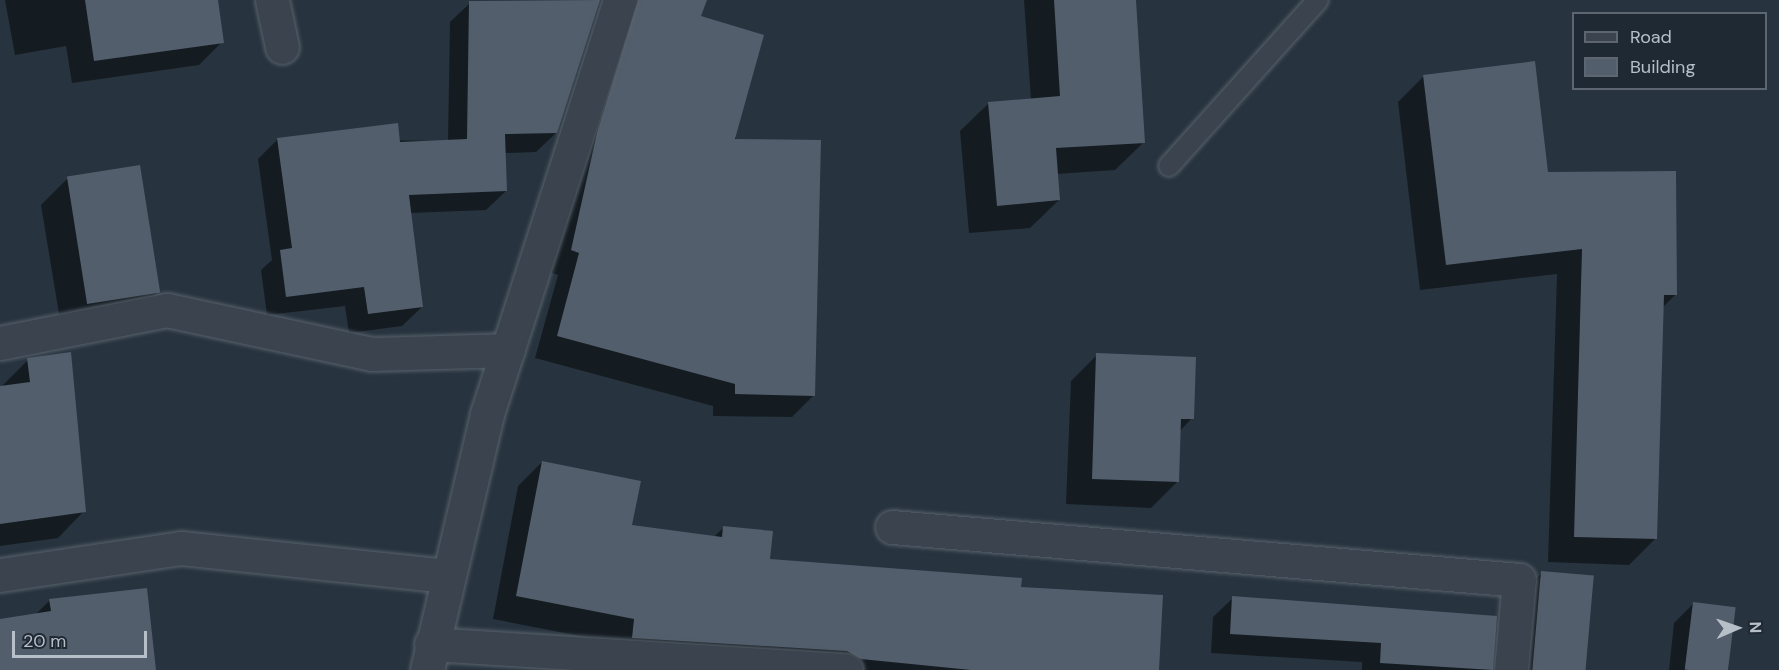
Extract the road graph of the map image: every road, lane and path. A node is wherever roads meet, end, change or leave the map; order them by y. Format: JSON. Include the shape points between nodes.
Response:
{"nodes":[{"id":1,"x":272,"y":0,"type":"edge"},
{"id":2,"x":620,"y":0,"type":"edge"},
{"id":3,"x":1318,"y":0,"type":"edge"},
{"id":4,"x":282,"y":47,"type":"dead end"},
{"id":5,"x":1169,"y":166,"type":"dead end"},
{"id":6,"x":0,"y":343,"type":"edge"},
{"id":7,"x":508,"y":350,"type":"junction"},
{"id":8,"x":892,"y":527,"type":"dead end"},
{"id":9,"x":0,"y":575,"type":"edge"},
{"id":10,"x":448,"y":576,"type":"junction"},
{"id":11,"x":429,"y":657,"type":"edge"},
{"id":12,"x":742,"y":665,"type":"edge"},
{"id":13,"x":846,"y":670,"type":"edge"},
{"id":14,"x":1511,"y":670,"type":"edge"}],
"edges":[{"from":1,"to":4,"type":"street"},
{"from":2,"to":7,"type":"street"},
{"from":3,"to":5,"type":"lane"},
{"from":6,"to":7,"type":"street","via":[[167,310],[372,354]]},
{"from":7,"to":10,"type":"street"},
{"from":8,"to":14,"type":"street","via":[[1519,580]]},
{"from":9,"to":10,"type":"street","via":[[181,548]]},
{"from":10,"to":11,"type":"street"},
{"from":11,"to":12,"type":"street"},
{"from":12,"to":13,"type":"street"}]}
